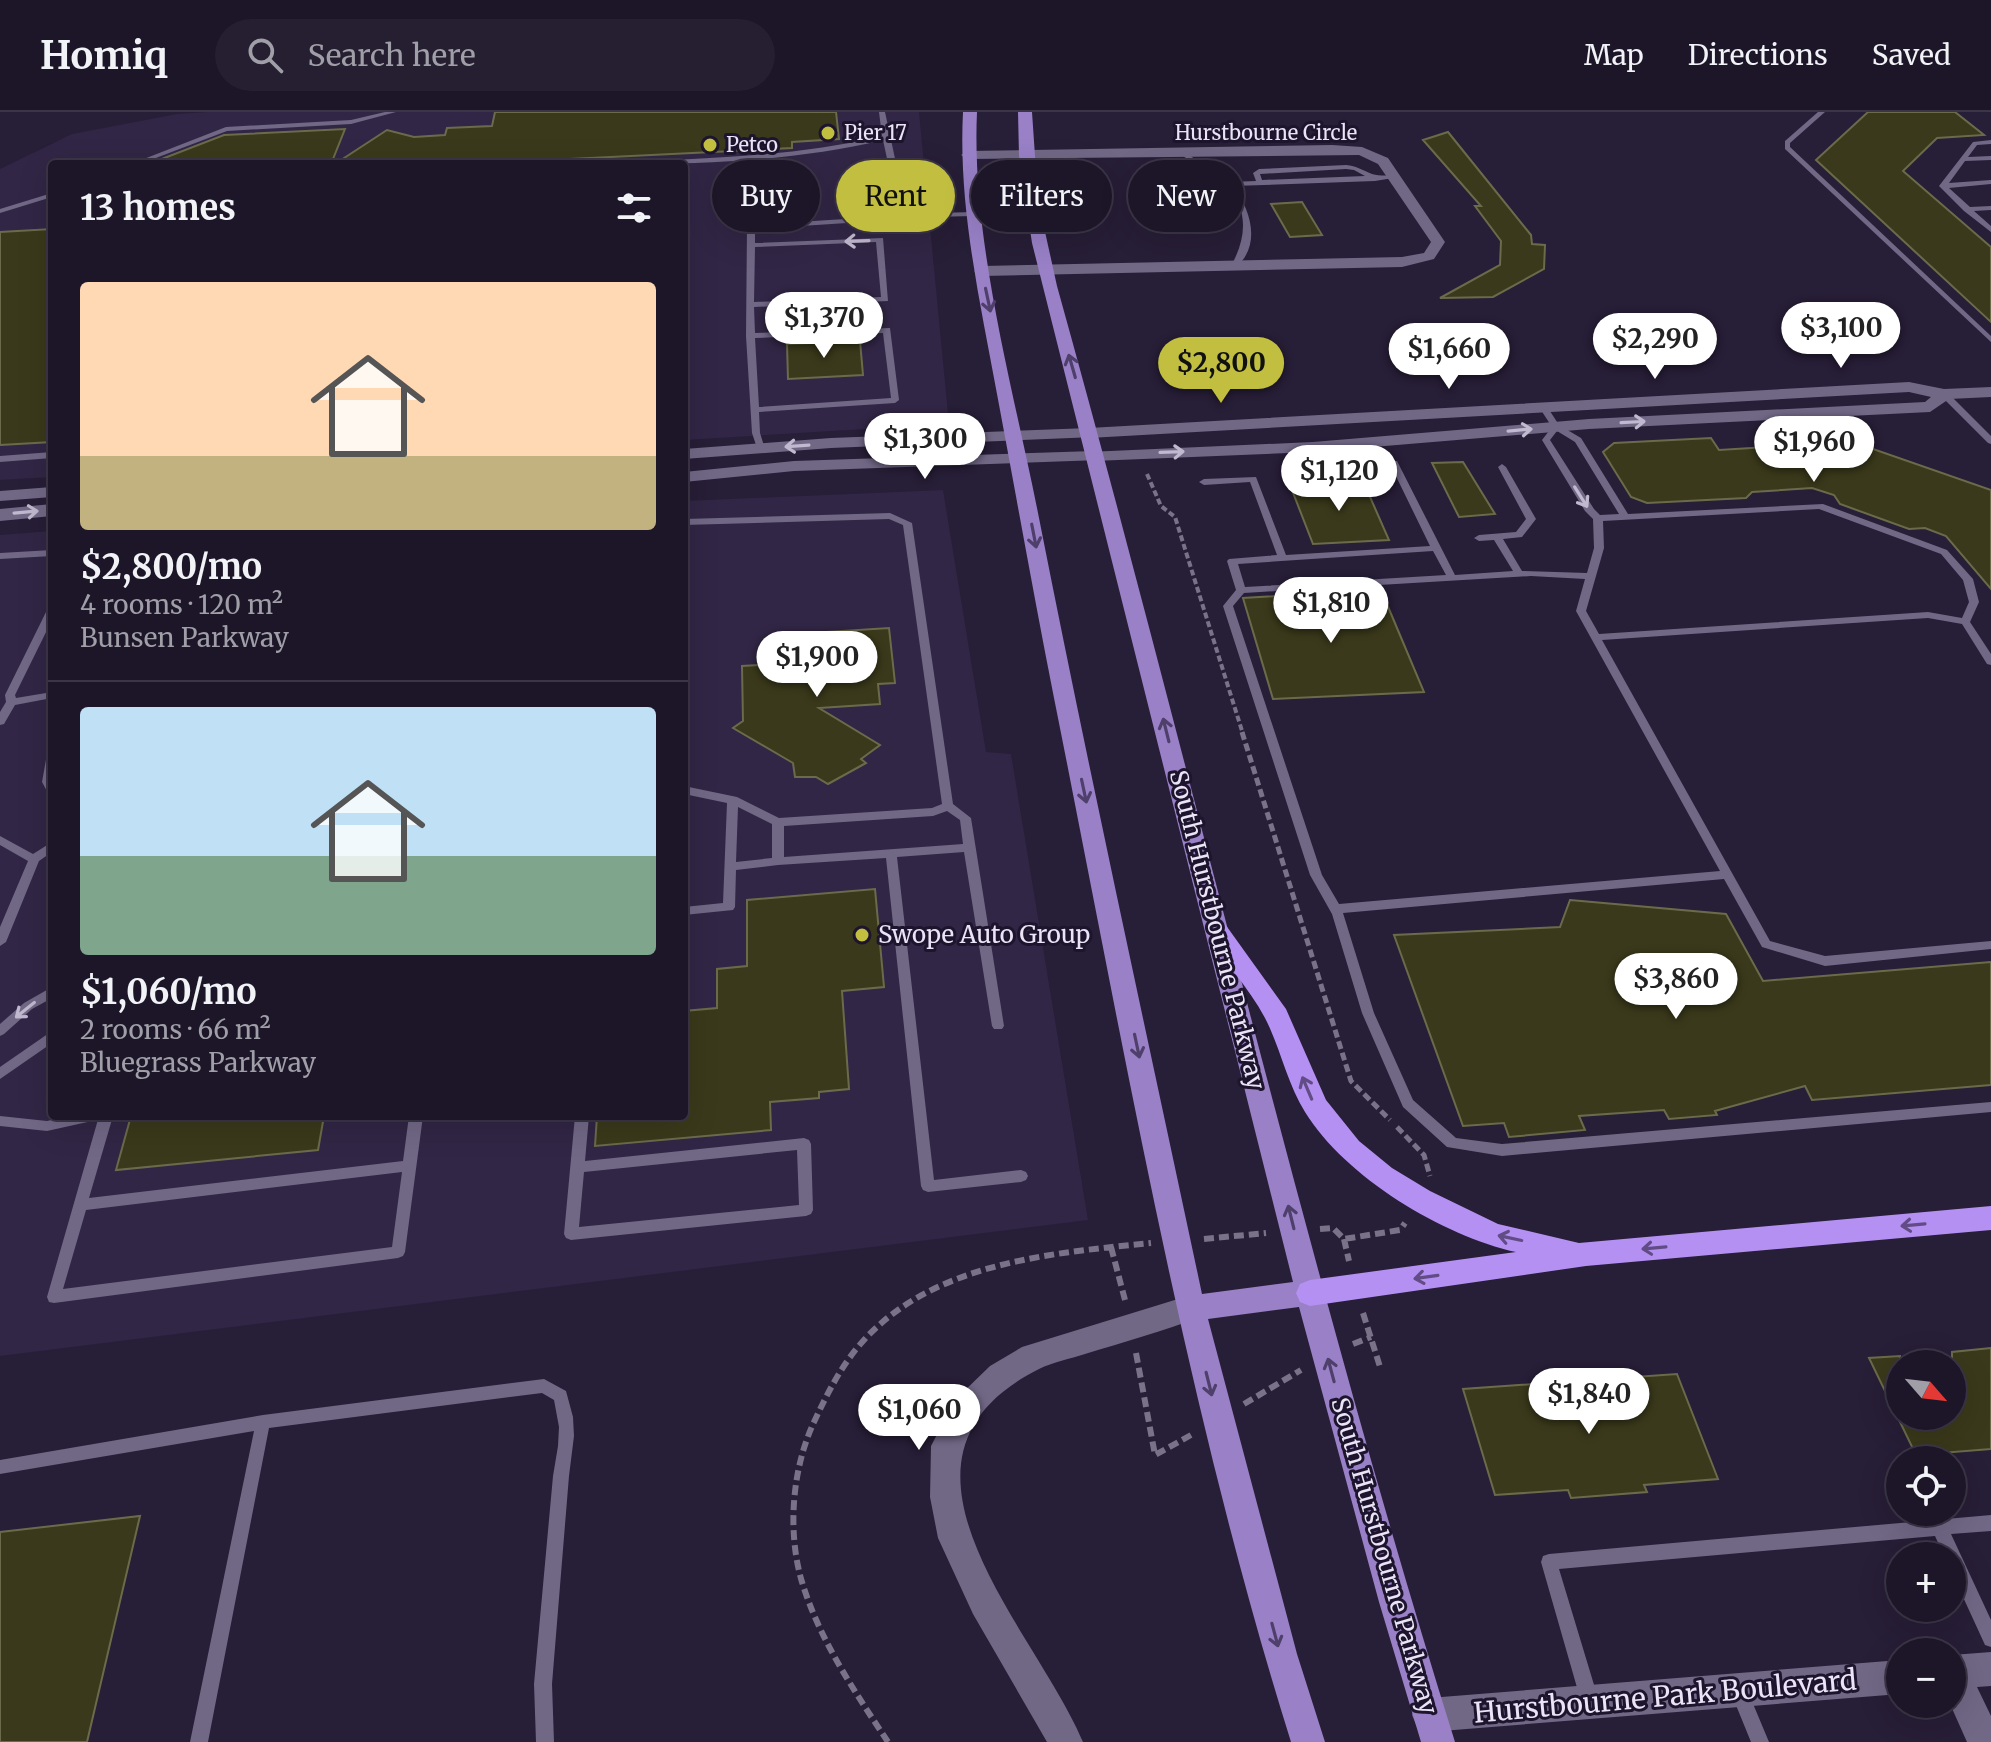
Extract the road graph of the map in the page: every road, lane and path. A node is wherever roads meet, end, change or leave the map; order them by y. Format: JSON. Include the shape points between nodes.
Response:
{"nodes":[{"id":1,"x":393,"y":112,"type":"edge"},
{"id":2,"x":882,"y":112,"type":"edge"},
{"id":3,"x":970,"y":112,"type":"edge"},
{"id":4,"x":1025,"y":112,"type":"edge"},
{"id":5,"x":1822,"y":112,"type":"edge"},
{"id":6,"x":886,"y":137,"type":"junction"},
{"id":7,"x":1991,"y":142,"type":"edge"},
{"id":8,"x":1181,"y":152,"type":"junction"},
{"id":9,"x":1027,"y":154,"type":"junction"},
{"id":10,"x":968,"y":155,"type":"junction"},
{"id":11,"x":1991,"y":158,"type":"edge"},
{"id":12,"x":1963,"y":159,"type":"junction"},
{"id":13,"x":145,"y":160,"type":"edge"},
{"id":14,"x":688,"y":160,"type":"edge"},
{"id":15,"x":891,"y":160,"type":"edge"},
{"id":16,"x":1193,"y":160,"type":"edge"},
{"id":17,"x":1395,"y":177,"type":"junction"},
{"id":18,"x":1375,"y":179,"type":"junction"},
{"id":19,"x":1991,"y":182,"type":"edge"},
{"id":20,"x":1260,"y":183,"type":"junction"},
{"id":21,"x":971,"y":184,"type":"edge"},
{"id":22,"x":1244,"y":184,"type":"edge"},
{"id":23,"x":1943,"y":186,"type":"junction"},
{"id":24,"x":48,"y":196,"type":"edge"},
{"id":25,"x":1244,"y":208,"type":"edge"},
{"id":26,"x":1991,"y":208,"type":"edge"},
{"id":27,"x":1967,"y":209,"type":"junction"},
{"id":28,"x":0,"y":211,"type":"edge"},
{"id":29,"x":836,"y":222,"type":"edge"},
{"id":30,"x":1991,"y":230,"type":"edge"},
{"id":31,"x":977,"y":232,"type":"edge"},
{"id":32,"x":751,"y":245,"type":"junction"},
{"id":33,"x":1235,"y":266,"type":"junction"},
{"id":34,"x":1044,"y":270,"type":"junction"},
{"id":35,"x":982,"y":271,"type":"junction"},
{"id":36,"x":750,"y":305,"type":"junction"},
{"id":37,"x":750,"y":336,"type":"junction"},
{"id":38,"x":1991,"y":340,"type":"edge"},
{"id":39,"x":1991,"y":392,"type":"edge"},
{"id":40,"x":1944,"y":394,"type":"junction"},
{"id":41,"x":1543,"y":407,"type":"junction"},
{"id":42,"x":755,"y":410,"type":"junction"},
{"id":43,"x":1556,"y":427,"type":"junction"},
{"id":44,"x":1015,"y":435,"type":"junction"},
{"id":45,"x":1991,"y":441,"type":"edge"},
{"id":46,"x":1092,"y":444,"type":"junction"},
{"id":47,"x":761,"y":449,"type":"junction"},
{"id":48,"x":688,"y":454,"type":"edge"},
{"id":49,"x":48,"y":455,"type":"edge"},
{"id":50,"x":0,"y":459,"type":"edge"},
{"id":51,"x":1019,"y":460,"type":"junction"},
{"id":52,"x":1366,"y":465,"type":"dead end"},
{"id":53,"x":1502,"y":467,"type":"dead end"},
{"id":54,"x":1147,"y":473,"type":"dead end"},
{"id":55,"x":688,"y":477,"type":"edge"},
{"id":56,"x":1204,"y":482,"type":"dead end"},
{"id":57,"x":48,"y":492,"type":"edge"},
{"id":58,"x":0,"y":496,"type":"edge"},
{"id":59,"x":48,"y":510,"type":"edge"},
{"id":60,"x":0,"y":515,"type":"edge"},
{"id":61,"x":1625,"y":517,"type":"junction"},
{"id":62,"x":1598,"y":518,"type":"junction"},
{"id":63,"x":688,"y":522,"type":"edge"},
{"id":64,"x":1497,"y":536,"type":"junction"},
{"id":65,"x":1479,"y":538,"type":"dead end"},
{"id":66,"x":1436,"y":548,"type":"junction"},
{"id":67,"x":48,"y":553,"type":"edge"},
{"id":68,"x":0,"y":556,"type":"edge"},
{"id":69,"x":1282,"y":557,"type":"junction"},
{"id":70,"x":1519,"y":574,"type":"junction"},
{"id":71,"x":1591,"y":576,"type":"junction"},
{"id":72,"x":1452,"y":578,"type":"junction"},
{"id":73,"x":1241,"y":590,"type":"junction"},
{"id":74,"x":48,"y":618,"type":"edge"},
{"id":75,"x":1965,"y":622,"type":"junction"},
{"id":76,"x":1595,"y":637,"type":"junction"},
{"id":77,"x":1991,"y":662,"type":"edge"},
{"id":78,"x":48,"y":696,"type":"edge"},
{"id":79,"x":6,"y":702,"type":"edge"},
{"id":80,"x":0,"y":722,"type":"edge"},
{"id":81,"x":688,"y":791,"type":"edge"},
{"id":82,"x":733,"y":800,"type":"junction"},
{"id":83,"x":948,"y":806,"type":"junction"},
{"id":84,"x":778,"y":822,"type":"junction"},
{"id":85,"x":0,"y":840,"type":"edge"},
{"id":86,"x":969,"y":848,"type":"junction"},
{"id":87,"x":48,"y":849,"type":"edge"},
{"id":88,"x":891,"y":853,"type":"junction"},
{"id":89,"x":34,"y":859,"type":"junction"},
{"id":90,"x":778,"y":861,"type":"junction"},
{"id":91,"x":731,"y":867,"type":"junction"},
{"id":92,"x":1727,"y":875,"type":"junction"},
{"id":93,"x":1335,"y":909,"type":"junction"},
{"id":94,"x":688,"y":911,"type":"edge"},
{"id":95,"x":1217,"y":930,"type":"junction"},
{"id":96,"x":0,"y":942,"type":"edge"},
{"id":97,"x":1991,"y":945,"type":"edge"},
{"id":98,"x":48,"y":994,"type":"edge"},
{"id":99,"x":998,"y":1026,"type":"dead end"},
{"id":100,"x":0,"y":1031,"type":"edge"},
{"id":101,"x":48,"y":1039,"type":"edge"},
{"id":102,"x":0,"y":1074,"type":"edge"},
{"id":103,"x":1991,"y":1107,"type":"edge"},
{"id":104,"x":74,"y":1120,"type":"edge"},
{"id":105,"x":105,"y":1120,"type":"edge"},
{"id":106,"x":415,"y":1120,"type":"edge"},
{"id":107,"x":582,"y":1120,"type":"edge"},
{"id":108,"x":0,"y":1121,"type":"edge"},
{"id":109,"x":409,"y":1166,"type":"junction"},
{"id":110,"x":579,"y":1167,"type":"junction"},
{"id":111,"x":1021,"y":1176,"type":"dead end"},
{"id":112,"x":1420,"y":1199,"type":"junction"},
{"id":113,"x":81,"y":1205,"type":"junction"},
{"id":114,"x":1991,"y":1218,"type":"edge"},
{"id":115,"x":1294,"y":1231,"type":"junction"},
{"id":116,"x":1177,"y":1241,"type":"junction"},
{"id":117,"x":1586,"y":1254,"type":"junction"},
{"id":118,"x":1310,"y":1293,"type":"junction"},
{"id":119,"x":1191,"y":1308,"type":"junction"},
{"id":120,"x":263,"y":1422,"type":"junction"},
{"id":121,"x":0,"y":1467,"type":"edge"},
{"id":122,"x":1991,"y":1523,"type":"edge"},
{"id":123,"x":1939,"y":1527,"type":"junction"},
{"id":124,"x":1991,"y":1639,"type":"edge"},
{"id":125,"x":1991,"y":1669,"type":"edge"},
{"id":126,"x":1966,"y":1671,"type":"edge"},
{"id":127,"x":1886,"y":1678,"type":"edge"},
{"id":128,"x":1739,"y":1690,"type":"junction"},
{"id":129,"x":1590,"y":1702,"type":"junction"},
{"id":130,"x":1966,"y":1702,"type":"edge"},
{"id":131,"x":1434,"y":1728,"type":"edge"},
{"id":132,"x":199,"y":1742,"type":"edge"},
{"id":133,"x":545,"y":1742,"type":"edge"},
{"id":134,"x":888,"y":1742,"type":"edge"},
{"id":135,"x":1066,"y":1742,"type":"edge"},
{"id":136,"x":1308,"y":1742,"type":"edge"},
{"id":137,"x":1760,"y":1742,"type":"edge"},
{"id":138,"x":1985,"y":1742,"type":"edge"}],
"edges":[{"from":1,"to":13,"type":"lane","via":[[351,122],[226,129]]},
{"from":2,"to":6,"type":"lane"},
{"from":3,"to":10,"type":"main road"},
{"from":4,"to":9,"type":"main road","name":"South Hurstbourne Parkway"},
{"from":5,"to":38,"type":"lane","via":[[1787,142],[1787,148]]},
{"from":6,"to":14,"type":"lane","via":[[794,154]]},
{"from":6,"to":15,"type":"lane"},
{"from":7,"to":12,"type":"lane","via":[[1975,143]]},
{"from":8,"to":9,"type":"street","name":"Hurstbourne Circle"},
{"from":8,"to":16,"type":"lane"},
{"from":8,"to":17,"type":"street","name":"Hurstbourne Circle","via":[[1347,149],[1375,156]]},
{"from":9,"to":10,"type":"street","name":"Hurstbourne Circle"},
{"from":9,"to":34,"type":"main road","name":"South Hurstbourne Parkway"},
{"from":10,"to":21,"type":"main road"},
{"from":11,"to":12,"type":"lane"},
{"from":12,"to":23,"type":"lane"},
{"from":17,"to":18,"type":"lane"},
{"from":17,"to":33,"type":"street","name":"Hurstbourne Circle","via":[[1438,242],[1429,256],[1402,262]]},
{"from":18,"to":20,"type":"lane"},
{"from":18,"to":20,"type":"lane","via":[[1346,167],[1259,171]]},
{"from":19,"to":23,"type":"lane"},
{"from":20,"to":22,"type":"lane"},
{"from":23,"to":27,"type":"lane"},
{"from":24,"to":28,"type":"lane"},
{"from":25,"to":33,"type":"lane","via":[[1245,249]]},
{"from":26,"to":27,"type":"lane"},
{"from":27,"to":30,"type":"lane"},
{"from":29,"to":32,"type":"lane","via":[[751,227]]},
{"from":31,"to":35,"type":"main road"},
{"from":32,"to":36,"type":"lane"},
{"from":36,"to":32,"type":"lane","one_way":true,"via":[[885,299],[880,240]]},
{"from":33,"to":34,"type":"street","name":"Hurstbourne Circle"},
{"from":34,"to":35,"type":"street","name":"Hurstbourne Circle"},
{"from":46,"to":34,"type":"main road","name":"South Hurstbourne Parkway","one_way":true},
{"from":35,"to":44,"type":"main road","one_way":true},
{"from":36,"to":37,"type":"lane"},
{"from":37,"to":42,"type":"lane"},
{"from":37,"to":42,"type":"lane","via":[[887,330],[895,400]]},
{"from":39,"to":40,"type":"street"},
{"from":40,"to":41,"type":"street","via":[[1909,387]]},
{"from":43,"to":40,"type":"street","one_way":true,"via":[[1930,407]]},
{"from":40,"to":45,"type":"lane"},
{"from":41,"to":43,"type":"lane"},
{"from":41,"to":46,"type":"street"},
{"from":42,"to":47,"type":"lane"},
{"from":46,"to":43,"type":"street","one_way":true,"via":[[1313,447]]},
{"from":43,"to":61,"type":"lane","via":[[1578,440]]},
{"from":43,"to":62,"type":"lane","one_way":true,"via":[[1546,440]]},
{"from":44,"to":46,"type":"street"},
{"from":44,"to":47,"type":"street","one_way":true},
{"from":44,"to":51,"type":"main road"},
{"from":46,"to":51,"type":"street"},
{"from":95,"to":46,"type":"main road","name":"South Hurstbourne Parkway","one_way":true},
{"from":47,"to":48,"type":"street"},
{"from":49,"to":50,"type":"lane"},
{"from":51,"to":55,"type":"street","via":[[794,466]]},
{"from":51,"to":116,"type":"main road","one_way":true},
{"from":52,"to":66,"type":"lane","via":[[1394,463]]},
{"from":53,"to":64,"type":"lane","via":[[1531,519],[1519,535]]},
{"from":54,"to":112,"type":"path","via":[[1161,506],[1175,517],[1351,1081],[1422,1152],[1432,1169]]},
{"from":56,"to":69,"type":"lane","via":[[1253,479]]},
{"from":57,"to":58,"type":"street"},
{"from":60,"to":59,"type":"street","one_way":true},
{"from":61,"to":62,"type":"lane"},
{"from":61,"to":75,"type":"lane","via":[[1820,506],[1944,552],[1968,579],[1974,602]]},
{"from":62,"to":71,"type":"lane","via":[[1599,548]]},
{"from":63,"to":83,"type":"lane","via":[[890,516],[907,523]]},
{"from":64,"to":65,"type":"lane"},
{"from":64,"to":70,"type":"lane"},
{"from":66,"to":69,"type":"lane"},
{"from":66,"to":72,"type":"lane"},
{"from":67,"to":68,"type":"lane"},
{"from":69,"to":73,"type":"lane","via":[[1232,561]]},
{"from":70,"to":71,"type":"lane"},
{"from":70,"to":72,"type":"lane"},
{"from":71,"to":76,"type":"lane","via":[[1581,611]]},
{"from":72,"to":73,"type":"lane"},
{"from":73,"to":93,"type":"lane","via":[[1228,606],[1316,875]]},
{"from":74,"to":79,"type":"lane"},
{"from":75,"to":76,"type":"lane","via":[[1928,615]]},
{"from":75,"to":77,"type":"lane"},
{"from":76,"to":92,"type":"lane"},
{"from":78,"to":79,"type":"lane"},
{"from":79,"to":80,"type":"lane"},
{"from":81,"to":82,"type":"lane"},
{"from":82,"to":84,"type":"lane"},
{"from":82,"to":91,"type":"lane"},
{"from":83,"to":84,"type":"lane","via":[[933,812]]},
{"from":83,"to":86,"type":"lane","via":[[965,818]]},
{"from":84,"to":90,"type":"lane"},
{"from":85,"to":89,"type":"lane"},
{"from":86,"to":88,"type":"lane"},
{"from":86,"to":99,"type":"lane"},
{"from":87,"to":89,"type":"lane"},
{"from":88,"to":90,"type":"lane"},
{"from":88,"to":111,"type":"lane","via":[[928,1186]]},
{"from":89,"to":96,"type":"lane"},
{"from":90,"to":91,"type":"lane"},
{"from":91,"to":94,"type":"lane","via":[[729,907]]},
{"from":92,"to":93,"type":"lane"},
{"from":92,"to":97,"type":"lane","via":[[1766,944],[1825,961]]},
{"from":93,"to":103,"type":"lane","via":[[1368,1013],[1408,1103],[1452,1143],[1502,1150]]},
{"from":112,"to":95,"type":"highway","one_way":true,"via":[[1349,1149],[1315,1106],[1277,1016]]},
{"from":115,"to":95,"type":"main road","name":"South Hurstbourne Parkway","one_way":true},
{"from":98,"to":100,"type":"lane","one_way":true},
{"from":101,"to":102,"type":"lane"},
{"from":104,"to":108,"type":"lane","via":[[47,1126]]},
{"from":105,"to":113,"type":"lane"},
{"from":106,"to":109,"type":"lane"},
{"from":107,"to":110,"type":"lane"},
{"from":109,"to":113,"type":"lane"},
{"from":109,"to":113,"type":"lane","via":[[398,1252],[54,1297]]},
{"from":110,"to":110,"type":"lane","via":[[571,1234],[806,1210],[804,1144]]},
{"from":112,"to":115,"type":"path","via":[[1400,1230],[1344,1239],[1333,1228]]},
{"from":117,"to":112,"type":"highway","one_way":true,"via":[[1494,1235]]},
{"from":114,"to":117,"type":"highway","one_way":true},
{"from":115,"to":116,"type":"path"},
{"from":115,"to":118,"type":"main road","name":"South Hurstbourne Parkway"},
{"from":116,"to":119,"type":"main road"},
{"from":116,"to":134,"type":"path","via":[[1017,1259],[932,1288],[889,1315],[822,1396],[800,1457],[794,1519],[800,1579],[820,1633]]},
{"from":117,"to":118,"type":"highway","one_way":true},
{"from":118,"to":119,"type":"main road"},
{"from":131,"to":118,"type":"main road","name":"South Hurstbourne Parkway","one_way":true},
{"from":119,"to":135,"type":"street","via":[[1033,1357],[1001,1376],[966,1410],[946,1446],[946,1497],[954,1538]]},
{"from":119,"to":136,"type":"main road","one_way":true,"via":[[1276,1639]]},
{"from":120,"to":121,"type":"lane"},
{"from":120,"to":132,"type":"lane"},
{"from":120,"to":133,"type":"lane","via":[[544,1386],[561,1396],[568,1444],[543,1684]]},
{"from":122,"to":123,"type":"lane"},
{"from":123,"to":124,"type":"lane"},
{"from":123,"to":129,"type":"lane","via":[[1549,1562]]},
{"from":125,"to":126,"type":"street"},
{"from":127,"to":128,"type":"street","name":"Hurstbourne Park Boulevard"},
{"from":128,"to":129,"type":"street","name":"Hurstbourne Park Boulevard"},
{"from":128,"to":137,"type":"lane"},
{"from":129,"to":131,"type":"street","name":"Hurstbourne Park Boulevard"},
{"from":130,"to":138,"type":"street"}]}
